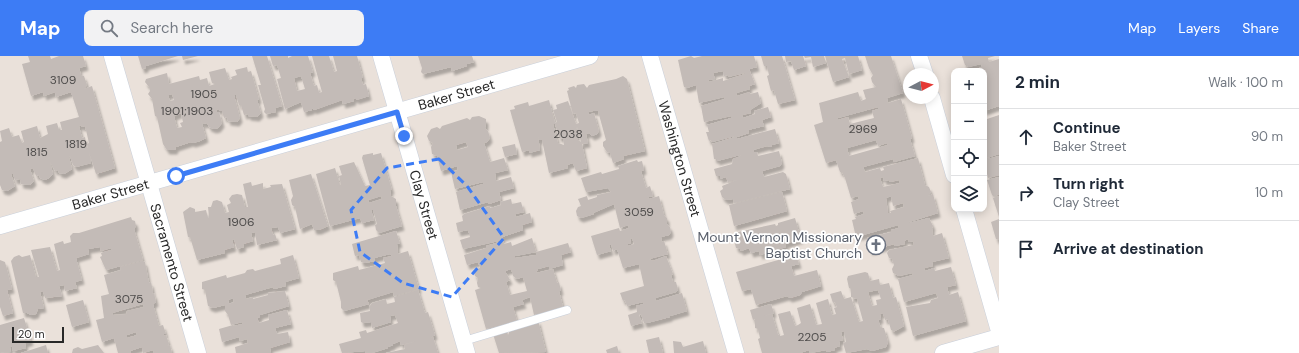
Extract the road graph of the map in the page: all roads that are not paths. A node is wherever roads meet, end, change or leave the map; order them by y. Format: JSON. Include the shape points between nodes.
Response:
{"nodes":[{"id":1,"x":112,"y":56,"type":"edge"},
{"id":2,"x":381,"y":56,"type":"edge"},
{"id":3,"x":590,"y":56,"type":"edge"},
{"id":4,"x":650,"y":56,"type":"edge"},
{"id":5,"x":919,"y":56,"type":"edge"},
{"id":6,"x":923,"y":68,"type":"edge"},
{"id":7,"x":934,"y":104,"type":"edge"},
{"id":8,"x":397,"y":112,"type":"junction"},
{"id":9,"x":951,"y":164,"type":"edge"},
{"id":10,"x":149,"y":183,"type":"junction"},
{"id":11,"x":965,"y":212,"type":"edge"},
{"id":12,"x":0,"y":226,"type":"edge"},
{"id":13,"x":567,"y":310,"type":"dead end"},
{"id":14,"x":999,"y":331,"type":"edge"},
{"id":15,"x":999,"y":337,"type":"edge"},
{"id":16,"x":465,"y":347,"type":"edge"},
{"id":17,"x":198,"y":353,"type":"edge"},
{"id":18,"x":736,"y":353,"type":"edge"},
{"id":19,"x":944,"y":353,"type":"edge"}],
"edges":[{"from":1,"to":10,"type":"street","name":"Sacramento Street"},
{"from":2,"to":8,"type":"street","name":"Clay Street"},
{"from":3,"to":8,"type":"street","name":"Baker Street"},
{"from":4,"to":18,"type":"street","name":"Washington Street"},
{"from":5,"to":6,"type":"street"},
{"from":7,"to":9,"type":"street"},
{"from":8,"to":10,"type":"street","name":"Baker Street"},
{"from":8,"to":16,"type":"street","name":"Clay Street"},
{"from":10,"to":12,"type":"street","name":"Baker Street"},
{"from":10,"to":17,"type":"street","name":"Sacramento Street"},
{"from":11,"to":14,"type":"street"},
{"from":13,"to":16,"type":"lane"},
{"from":15,"to":19,"type":"street"}]}
